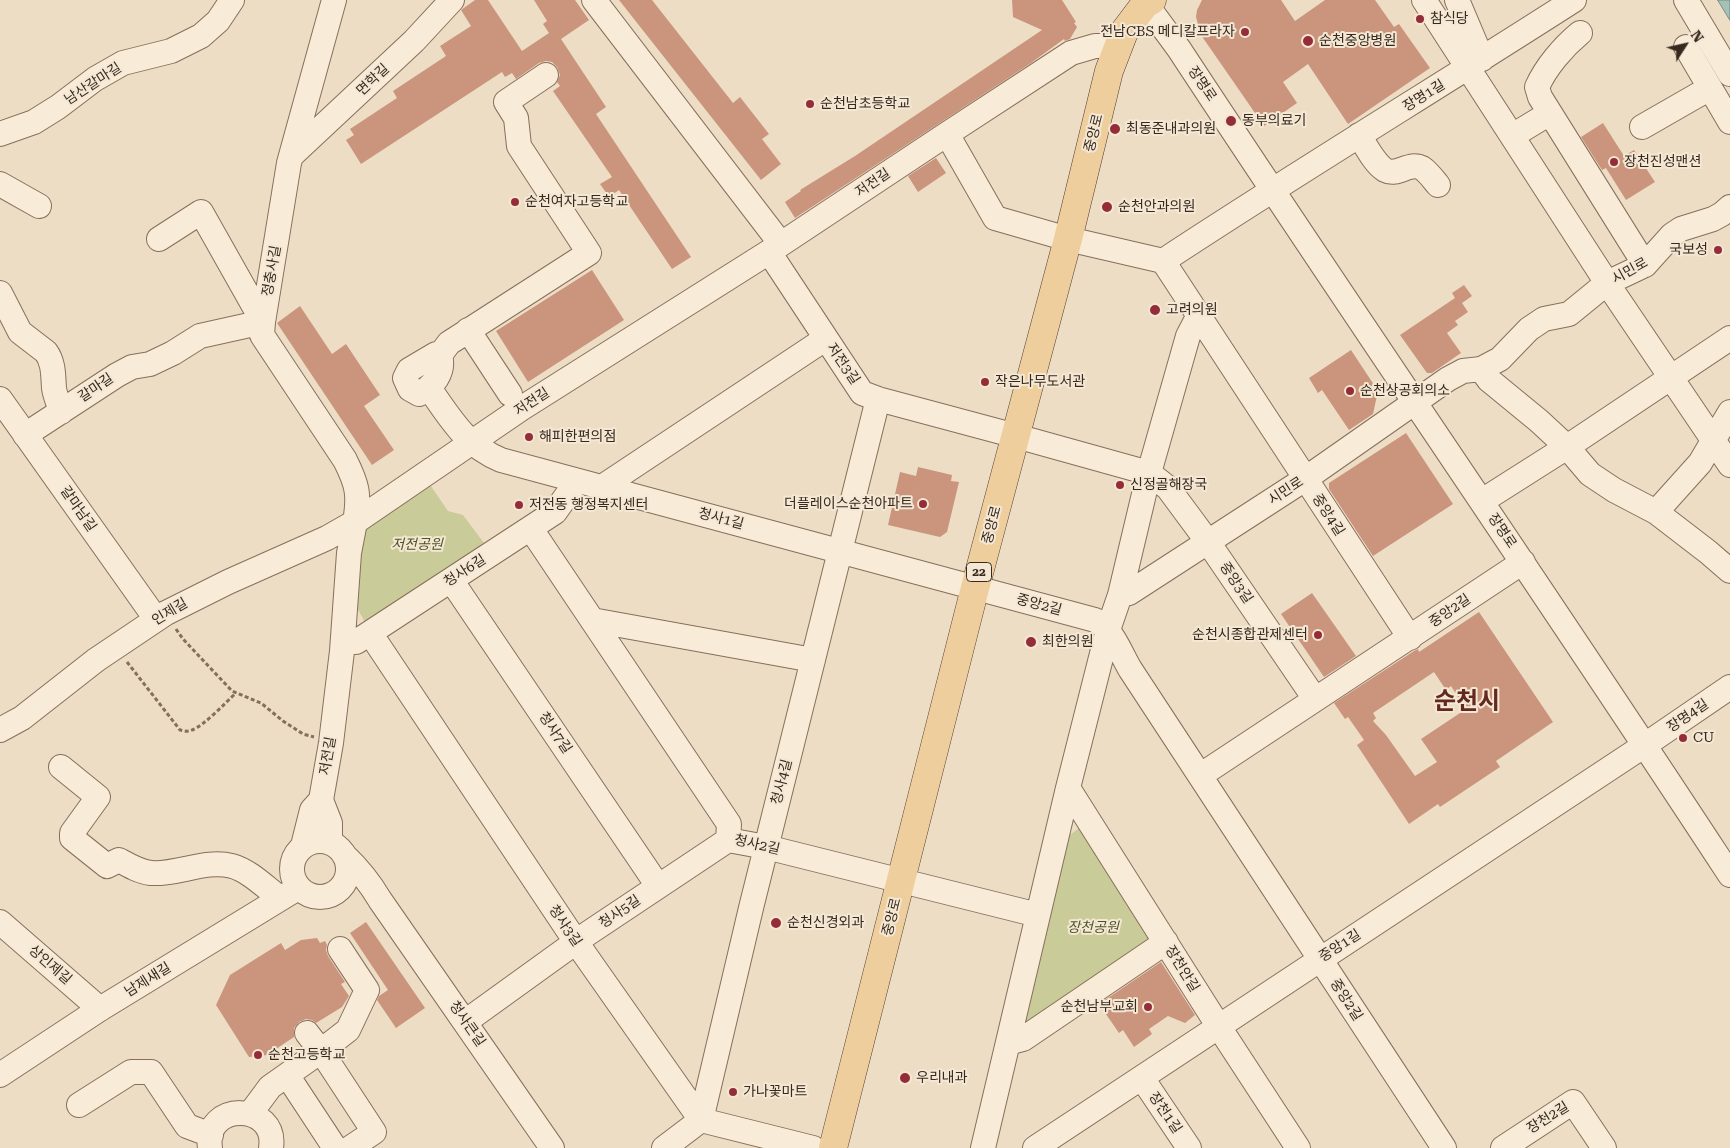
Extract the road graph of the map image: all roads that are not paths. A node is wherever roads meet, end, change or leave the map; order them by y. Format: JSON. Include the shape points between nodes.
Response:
{"nodes":[{"id":1,"x":232,"y":0,"type":"edge"},
{"id":2,"x":334,"y":0,"type":"edge"},
{"id":3,"x":452,"y":0,"type":"edge"},
{"id":4,"x":594,"y":0,"type":"edge"},
{"id":5,"x":1424,"y":0,"type":"edge"},
{"id":6,"x":1457,"y":0,"type":"edge"},
{"id":7,"x":1574,"y":0,"type":"edge"},
{"id":8,"x":1686,"y":0,"type":"edge"},
{"id":9,"x":1147,"y":2,"type":"edge"},
{"id":10,"x":1580,"y":33,"type":"dead end"},
{"id":11,"x":1117,"y":46,"type":"junction"},
{"id":12,"x":1686,"y":47,"type":"dead end"},
{"id":13,"x":1475,"y":64,"type":"junction"},
{"id":14,"x":1730,"y":74,"type":"edge"},
{"id":15,"x":546,"y":75,"type":"dead end"},
{"id":16,"x":1710,"y":88,"type":"junction"},
{"id":17,"x":1550,"y":113,"type":"junction"},
{"id":18,"x":1730,"y":122,"type":"edge"},
{"id":19,"x":1642,"y":127,"type":"dead end"},
{"id":20,"x":0,"y":134,"type":"edge"},
{"id":21,"x":947,"y":134,"type":"junction"},
{"id":22,"x":1359,"y":135,"type":"junction"},
{"id":23,"x":1512,"y":136,"type":"junction"},
{"id":24,"x":292,"y":156,"type":"junction"},
{"id":25,"x":0,"y":184,"type":"edge"},
{"id":26,"x":1438,"y":185,"type":"dead end"},
{"id":27,"x":1272,"y":189,"type":"junction"},
{"id":28,"x":39,"y":206,"type":"dead end"},
{"id":29,"x":1730,"y":207,"type":"edge"},
{"id":30,"x":159,"y":239,"type":"dead end"},
{"id":31,"x":1068,"y":239,"type":"junction"},
{"id":32,"x":775,"y":248,"type":"junction"},
{"id":33,"x":1163,"y":261,"type":"junction"},
{"id":34,"x":1645,"y":265,"type":"junction"},
{"id":35,"x":1607,"y":283,"type":"junction"},
{"id":36,"x":0,"y":293,"type":"edge"},
{"id":37,"x":1199,"y":315,"type":"junction"},
{"id":38,"x":263,"y":322,"type":"junction"},
{"id":39,"x":468,"y":330,"type":"junction"},
{"id":40,"x":1730,"y":338,"type":"edge"},
{"id":41,"x":826,"y":339,"type":"junction"},
{"id":42,"x":1482,"y":369,"type":"junction"},
{"id":43,"x":1672,"y":378,"type":"junction"},
{"id":44,"x":510,"y":394,"type":"dead end"},
{"id":45,"x":0,"y":399,"type":"edge"},
{"id":46,"x":878,"y":399,"type":"junction"},
{"id":47,"x":1414,"y":402,"type":"junction"},
{"id":48,"x":61,"y":412,"type":"junction"},
{"id":49,"x":1730,"y":412,"type":"edge"},
{"id":50,"x":25,"y":435,"type":"junction"},
{"id":51,"x":1016,"y":436,"type":"junction"},
{"id":52,"x":1713,"y":440,"type":"junction"},
{"id":53,"x":471,"y":443,"type":"junction"},
{"id":54,"x":1567,"y":447,"type":"junction"},
{"id":55,"x":1730,"y":465,"type":"edge"},
{"id":56,"x":1149,"y":474,"type":"junction"},
{"id":57,"x":1305,"y":478,"type":"junction"},
{"id":58,"x":577,"y":481,"type":"junction"},
{"id":59,"x":602,"y":487,"type":"junction"},
{"id":60,"x":1482,"y":501,"type":"junction"},
{"id":61,"x":1656,"y":512,"type":"junction"},
{"id":62,"x":355,"y":522,"type":"junction"},
{"id":63,"x":531,"y":529,"type":"junction"},
{"id":64,"x":1208,"y":542,"type":"junction"},
{"id":65,"x":840,"y":551,"type":"junction"},
{"id":66,"x":1523,"y":562,"type":"junction"},
{"id":67,"x":1730,"y":571,"type":"edge"},
{"id":68,"x":451,"y":580,"type":"junction"},
{"id":69,"x":975,"y":588,"type":"junction"},
{"id":70,"x":1120,"y":595,"type":"junction"},
{"id":71,"x":161,"y":616,"type":"junction"},
{"id":72,"x":592,"y":620,"type":"junction"},
{"id":73,"x":1108,"y":630,"type":"junction"},
{"id":74,"x":370,"y":633,"type":"junction"},
{"id":75,"x":1410,"y":638,"type":"junction"},
{"id":76,"x":342,"y":651,"type":"junction"},
{"id":77,"x":813,"y":660,"type":"junction"},
{"id":78,"x":1730,"y":687,"type":"edge"},
{"id":79,"x":1315,"y":699,"type":"junction"},
{"id":80,"x":0,"y":730,"type":"edge"},
{"id":81,"x":1645,"y":745,"type":"junction"},
{"id":82,"x":61,"y":766,"type":"dead end"},
{"id":83,"x":1201,"y":775,"type":"junction"},
{"id":84,"x":1068,"y":788,"type":"junction"},
{"id":85,"x":321,"y":800,"type":"junction"},
{"id":86,"x":728,"y":840,"type":"junction"},
{"id":87,"x":303,"y":846,"type":"junction"},
{"id":88,"x":766,"y":847,"type":"junction"},
{"id":89,"x":337,"y":849,"type":"junction"},
{"id":90,"x":1730,"y":875,"type":"edge"},
{"id":91,"x":901,"y":882,"type":"junction"},
{"id":92,"x":658,"y":886,"type":"junction"},
{"id":93,"x":339,"y":890,"type":"junction"},
{"id":94,"x":289,"y":893,"type":"junction"},
{"id":95,"x":380,"y":900,"type":"junction"},
{"id":96,"x":1038,"y":915,"type":"junction"},
{"id":97,"x":0,"y":922,"type":"edge"},
{"id":98,"x":576,"y":942,"type":"junction"},
{"id":99,"x":1166,"y":942,"type":"junction"},
{"id":100,"x":340,"y":949,"type":"dead end"},
{"id":101,"x":1320,"y":959,"type":"junction"},
{"id":102,"x":100,"y":1009,"type":"junction"},
{"id":103,"x":465,"y":1022,"type":"junction"},
{"id":104,"x":1219,"y":1027,"type":"junction"},
{"id":105,"x":314,"y":1042,"type":"junction"},
{"id":106,"x":1008,"y":1043,"type":"junction"},
{"id":107,"x":0,"y":1074,"type":"edge"},
{"id":108,"x":287,"y":1075,"type":"junction"},
{"id":109,"x":1142,"y":1078,"type":"junction"},
{"id":110,"x":79,"y":1105,"type":"dead end"},
{"id":111,"x":701,"y":1120,"type":"junction"},
{"id":112,"x":263,"y":1130,"type":"edge"},
{"id":113,"x":318,"y":1138,"type":"edge"},
{"id":114,"x":210,"y":1141,"type":"edge"},
{"id":115,"x":1047,"y":1145,"type":"edge"},
{"id":116,"x":280,"y":1148,"type":"edge"},
{"id":117,"x":336,"y":1148,"type":"edge"},
{"id":118,"x":350,"y":1148,"type":"edge"},
{"id":119,"x":552,"y":1148,"type":"edge"},
{"id":120,"x":664,"y":1148,"type":"edge"},
{"id":121,"x":813,"y":1148,"type":"edge"},
{"id":122,"x":833,"y":1148,"type":"edge"},
{"id":123,"x":983,"y":1148,"type":"edge"},
{"id":124,"x":1189,"y":1148,"type":"edge"},
{"id":125,"x":1298,"y":1148,"type":"edge"},
{"id":126,"x":1444,"y":1148,"type":"edge"},
{"id":127,"x":1503,"y":1148,"type":"edge"},
{"id":128,"x":1604,"y":1148,"type":"edge"}],
"edges":[{"from":1,"to":20,"type":"street","name":"남산갈마길","via":[[218,21],[201,36],[171,50],[123,63],[34,122]]},
{"from":2,"to":24,"type":"street","name":"정충사길"},
{"from":3,"to":24,"type":"street","name":"면학길","via":[[414,41]]},
{"from":4,"to":32,"type":"street","name":"저전3길"},
{"from":5,"to":13,"type":"street"},
{"from":6,"to":13,"type":"street"},
{"from":7,"to":13,"type":"street","name":"장명1길"},
{"from":8,"to":14,"type":"street"},
{"from":9,"to":11,"type":"main road","name":"중앙로","number":"22"},
{"from":9,"to":27,"type":"street","name":"장명로"},
{"from":10,"to":17,"type":"street","via":[[1547,68],[1537,87]]},
{"from":11,"to":21,"type":"street","name":"저전길","via":[[1095,46],[1071,54]]},
{"from":11,"to":31,"type":"main road","name":"중앙로","number":"22"},
{"from":12,"to":16,"type":"street"},
{"from":13,"to":22,"type":"street","name":"장명1길"},
{"from":13,"to":23,"type":"street"},
{"from":15,"to":39,"type":"street","via":[[506,102],[516,118],[519,146],[589,253]]},
{"from":16,"to":18,"type":"street"},
{"from":16,"to":19,"type":"street"},
{"from":17,"to":23,"type":"street"},
{"from":17,"to":34,"type":"street"},
{"from":21,"to":31,"type":"street","via":[[994,218]]},
{"from":21,"to":32,"type":"street","name":"저전길"},
{"from":22,"to":26,"type":"street","via":[[1384,169],[1396,172],[1418,167]]},
{"from":22,"to":27,"type":"street","name":"장명1길"},
{"from":23,"to":35,"type":"street"},
{"from":24,"to":38,"type":"street","name":"정충사길"},
{"from":25,"to":28,"type":"street"},
{"from":27,"to":33,"type":"street"},
{"from":27,"to":47,"type":"street","name":"장명로"},
{"from":29,"to":34,"type":"street","name":"시민로","via":[[1713,219],[1672,235]]},
{"from":30,"to":38,"type":"street","via":[[201,212]]},
{"from":31,"to":33,"type":"street"},
{"from":31,"to":51,"type":"main road","name":"중앙로","number":"22"},
{"from":32,"to":41,"type":"street","name":"저전3길"},
{"from":32,"to":53,"type":"street","name":"저전길"},
{"from":33,"to":37,"type":"street","name":"중앙4길"},
{"from":34,"to":35,"type":"street","name":"시민로"},
{"from":35,"to":42,"type":"street","name":"시민로","via":[[1569,314],[1544,319],[1529,329],[1500,359]]},
{"from":35,"to":43,"type":"street"},
{"from":36,"to":48,"type":"street","name":"갈마길","via":[[20,332],[49,357]]},
{"from":37,"to":56,"type":"street","via":[[1188,336]]},
{"from":37,"to":57,"type":"street","name":"중앙4길"},
{"from":38,"to":48,"type":"street","name":"갈마길","via":[[200,336],[150,364],[132,367],[117,375]]},
{"from":38,"to":62,"type":"street","name":"정충사길","via":[[262,335],[356,480],[358,505]]},
{"from":39,"to":44,"type":"street"},
{"from":39,"to":53,"type":"street","name":"청사1길","via":[[440,355],[436,380],[429,388]]},
{"from":40,"to":43,"type":"street"},
{"from":41,"to":46,"type":"street","name":"저전3길","via":[[862,393]]},
{"from":41,"to":59,"type":"street"},
{"from":42,"to":47,"type":"street","name":"시민로","via":[[1464,371]]},
{"from":42,"to":54,"type":"street","via":[[1489,380]]},
{"from":43,"to":52,"type":"street"},
{"from":43,"to":54,"type":"street"},
{"from":45,"to":50,"type":"street","name":"갈마남길"},
{"from":46,"to":51,"type":"street","name":"저전3길"},
{"from":46,"to":65,"type":"street","name":"청사4길"},
{"from":47,"to":57,"type":"street","name":"시민로"},
{"from":47,"to":60,"type":"street","name":"장명로"},
{"from":48,"to":50,"type":"street"},
{"from":49,"to":52,"type":"street"},
{"from":50,"to":71,"type":"street","name":"갈마남길"},
{"from":51,"to":56,"type":"street","name":"중앙3길"},
{"from":51,"to":69,"type":"main road","name":"중앙로","number":"22"},
{"from":52,"to":55,"type":"street"},
{"from":52,"to":61,"type":"street","via":[[1692,473]]},
{"from":53,"to":58,"type":"street","name":"청사1길","via":[[501,460]]},
{"from":53,"to":62,"type":"street","name":"저전길"},
{"from":54,"to":60,"type":"street"},
{"from":54,"to":61,"type":"street","via":[[1590,474]]},
{"from":56,"to":64,"type":"street","name":"중앙3길","via":[[1168,488]]},
{"from":56,"to":70,"type":"street"},
{"from":57,"to":64,"type":"street","name":"시민로"},
{"from":57,"to":75,"type":"street","name":"중앙4길"},
{"from":58,"to":59,"type":"street","name":"청사1길"},
{"from":58,"to":63,"type":"street","name":"청사6길","via":[[555,512]]},
{"from":59,"to":65,"type":"street","name":"청사1길"},
{"from":60,"to":66,"type":"street","name":"장명로"},
{"from":61,"to":67,"type":"street"},
{"from":62,"to":71,"type":"street","name":"인제길"},
{"from":62,"to":76,"type":"street","name":"저전길","via":[[349,553]]},
{"from":63,"to":68,"type":"street","name":"청사6길"},
{"from":63,"to":72,"type":"street","name":"청사2길"},
{"from":64,"to":70,"type":"street","name":"시민로","via":[[1129,593]]},
{"from":64,"to":79,"type":"street","name":"중앙3길"},
{"from":65,"to":69,"type":"street","name":"청사1길"},
{"from":65,"to":77,"type":"street","name":"청사4길"},
{"from":66,"to":75,"type":"street","name":"중앙2길"},
{"from":66,"to":81,"type":"street","name":"장명로"},
{"from":68,"to":74,"type":"street","name":"청사6길"},
{"from":68,"to":92,"type":"street","name":"청사7길"},
{"from":69,"to":73,"type":"street","name":"중앙2길","via":[[1095,620]]},
{"from":69,"to":91,"type":"main road","name":"중앙로","number":"22"},
{"from":70,"to":73,"type":"street"},
{"from":71,"to":80,"type":"street","name":"인제길","via":[[96,660],[22,718]]},
{"from":72,"to":77,"type":"street"},
{"from":72,"to":86,"type":"street","name":"청사2길","via":[[729,824]]},
{"from":73,"to":83,"type":"street","name":"중앙2길","via":[[1130,669]]},
{"from":73,"to":84,"type":"street"},
{"from":74,"to":76,"type":"street","name":"청사6길"},
{"from":74,"to":98,"type":"street","name":"청사3길"},
{"from":75,"to":79,"type":"street","name":"중앙2길"},
{"from":76,"to":85,"type":"street","name":"저전길"},
{"from":77,"to":88,"type":"street","name":"청사4길"},
{"from":78,"to":81,"type":"street","name":"장명4길"},
{"from":79,"to":83,"type":"street","name":"중앙2길"},
{"from":81,"to":90,"type":"street","name":"장명로"},
{"from":81,"to":101,"type":"street","name":"중앙1길"},
{"from":82,"to":94,"type":"street","via":[[98,797],[72,833],[72,838],[107,866],[118,860],[149,873],[217,864],[232,866]]},
{"from":83,"to":101,"type":"street","name":"중앙2길"},
{"from":84,"to":96,"type":"street"},
{"from":84,"to":99,"type":"street","name":"장천안길"},
{"from":85,"to":87,"type":"street","name":"저전길","via":[[312,810]]},
{"from":85,"to":89,"type":"street"},
{"from":86,"to":88,"type":"street","name":"청사2길"},
{"from":86,"to":92,"type":"street","name":"청사5길"},
{"from":87,"to":89,"type":"street","via":[[321,841]]},
{"from":87,"to":94,"type":"street","via":[[292,861],[293,879]]},
{"from":88,"to":91,"type":"street","name":"청사2길"},
{"from":88,"to":111,"type":"street","name":"청사4길"},
{"from":89,"to":93,"type":"street","via":[[347,864],[348,873]]},
{"from":89,"to":95,"type":"street","name":"청사큰길","via":[[357,866]]},
{"from":91,"to":96,"type":"street","name":"청사2길"},
{"from":91,"to":122,"type":"main road","name":"중앙로","number":"22"},
{"from":92,"to":98,"type":"street","name":"청사5길"},
{"from":93,"to":94,"type":"street","via":[[323,897]]},
{"from":93,"to":95,"type":"street","via":[[358,892]]},
{"from":94,"to":102,"type":"street","name":"남제새길"},
{"from":95,"to":103,"type":"street","name":"청사큰길"},
{"from":96,"to":106,"type":"street"},
{"from":97,"to":102,"type":"street","name":"상인제길"},
{"from":98,"to":103,"type":"street","name":"청사5길"},
{"from":98,"to":111,"type":"street","name":"청사3길"},
{"from":99,"to":104,"type":"street","name":"장천안길"},
{"from":99,"to":106,"type":"street","via":[[1023,1038]]},
{"from":100,"to":105,"type":"street","via":[[367,990],[348,1030]]},
{"from":101,"to":104,"type":"street","name":"중앙1길"},
{"from":101,"to":126,"type":"street","name":"중앙2길"},
{"from":102,"to":107,"type":"street","name":"남제새길"},
{"from":103,"to":119,"type":"street","name":"청사큰길"},
{"from":104,"to":109,"type":"street","name":"중앙1길"},
{"from":104,"to":125,"type":"street","name":"장천안길"},
{"from":105,"to":108,"type":"street"},
{"from":105,"to":118,"type":"street","via":[[374,1132]]},
{"from":106,"to":123,"type":"street"},
{"from":108,"to":112,"type":"street","via":[[270,1087]]},
{"from":108,"to":113,"type":"street"},
{"from":109,"to":115,"type":"street","name":"중앙1길"},
{"from":109,"to":124,"type":"street","name":"장천1길"},
{"from":110,"to":114,"type":"street","via":[[132,1072],[151,1072],[187,1126]]},
{"from":111,"to":120,"type":"street"},
{"from":111,"to":121,"type":"street"},
{"from":112,"to":114,"type":"street","via":[[242,1112],[226,1116],[214,1127]]},
{"from":112,"to":116,"type":"street"},
{"from":113,"to":117,"type":"street"},
{"from":127,"to":128,"type":"street","name":"장천2길","via":[[1573,1102]]}]}
